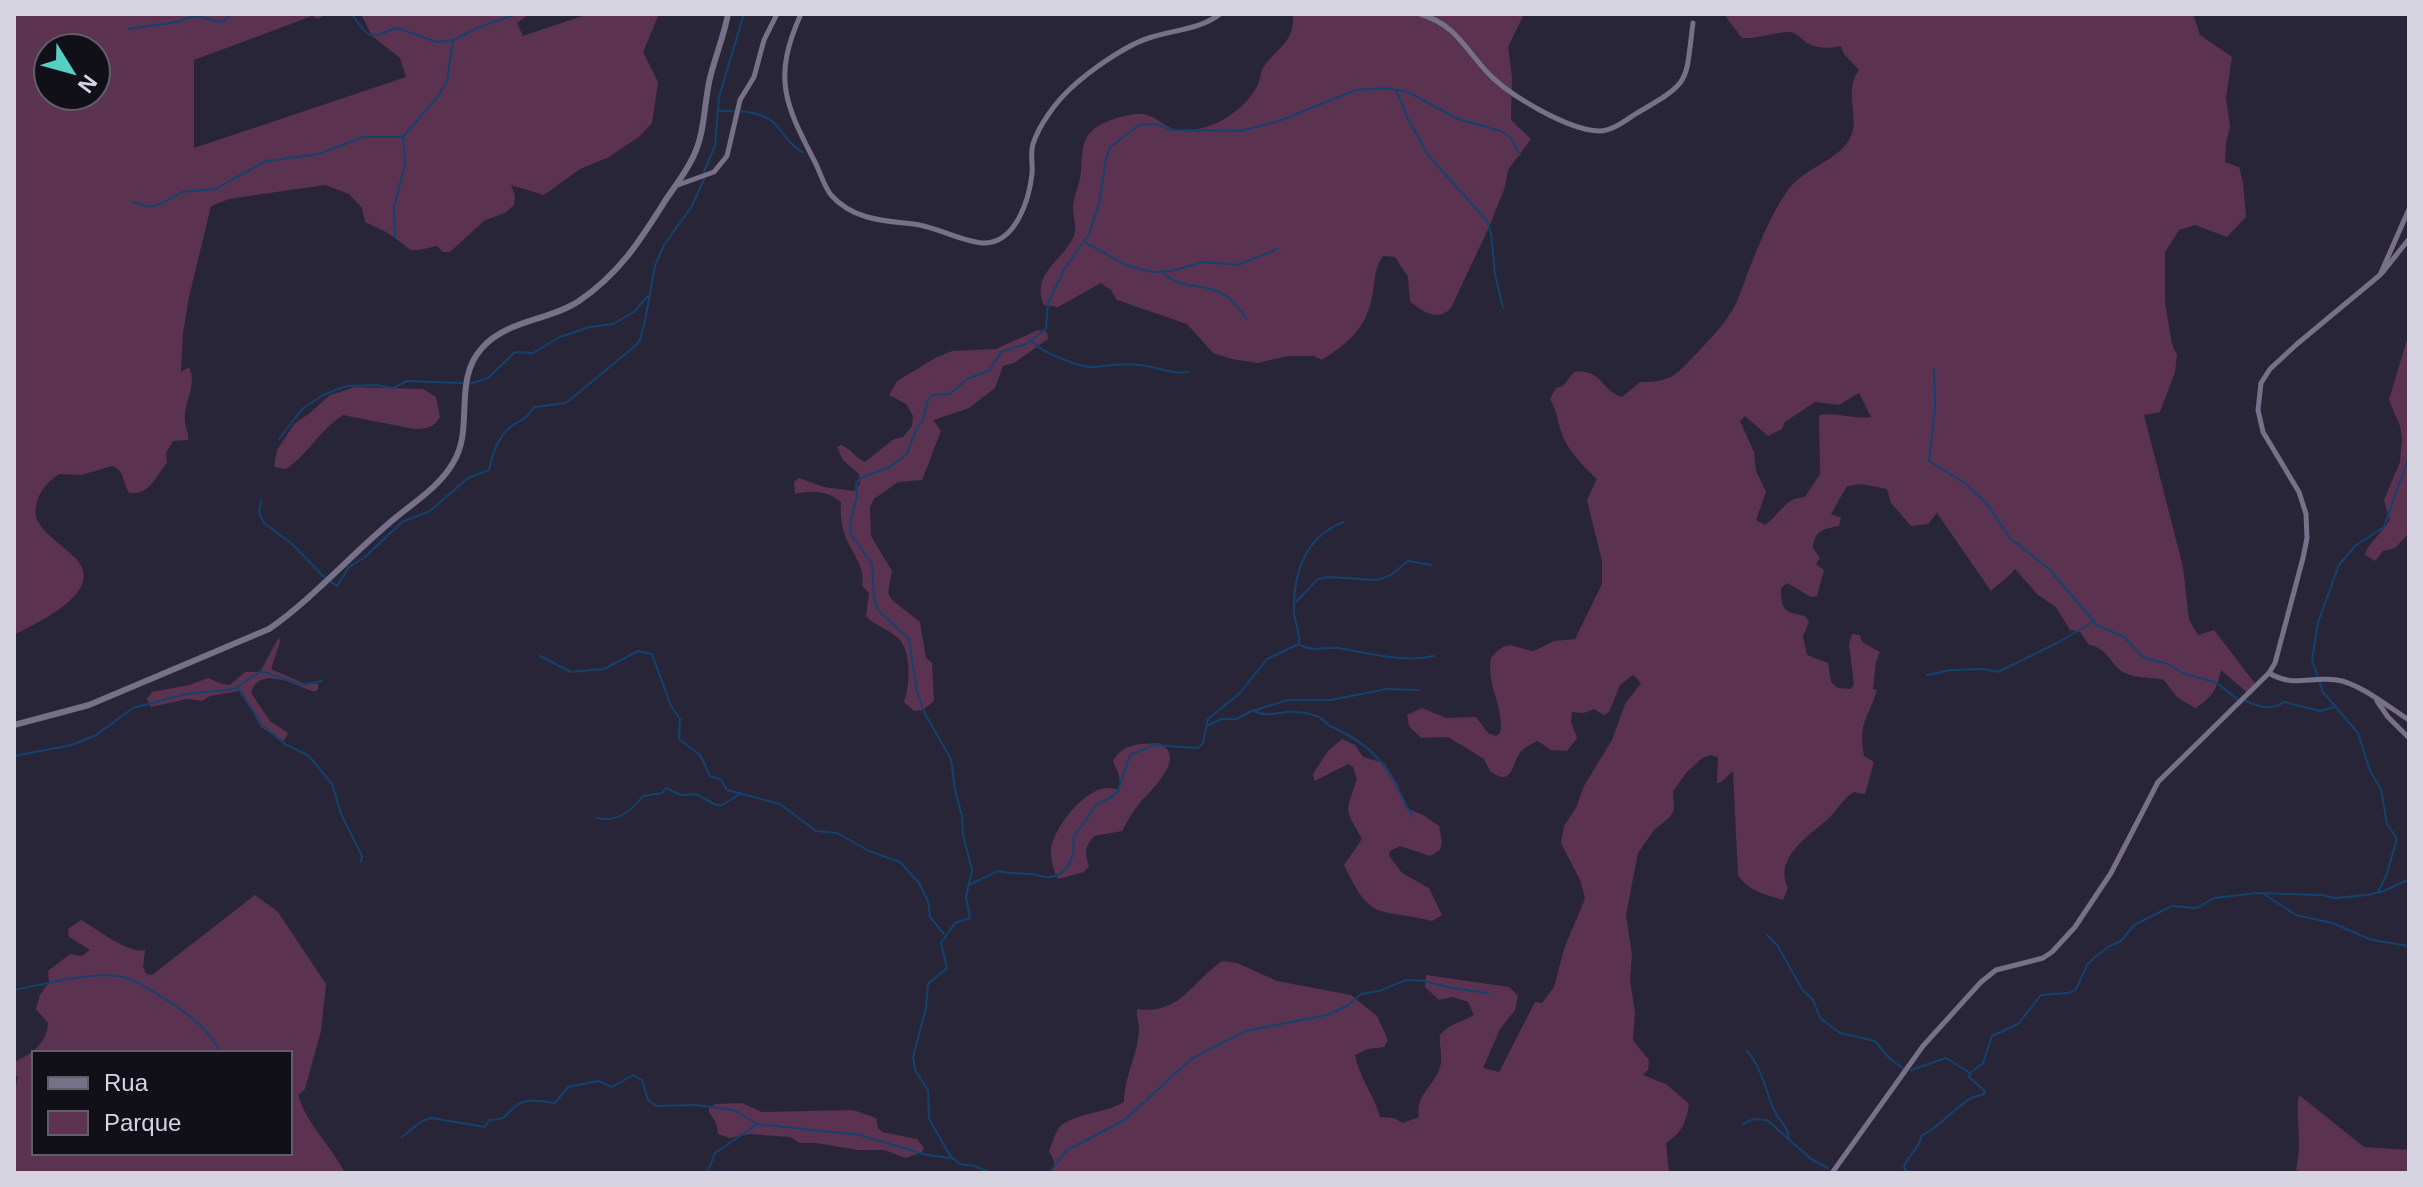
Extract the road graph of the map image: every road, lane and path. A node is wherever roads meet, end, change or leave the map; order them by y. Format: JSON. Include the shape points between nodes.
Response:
{"nodes":[{"id":1,"x":728,"y":14,"type":"edge"},
{"id":2,"x":777,"y":14,"type":"edge"},
{"id":3,"x":801,"y":14,"type":"edge"},
{"id":4,"x":1220,"y":14,"type":"edge"},
{"id":5,"x":1420,"y":14,"type":"edge"},
{"id":6,"x":1693,"y":23,"type":"dead end"},
{"id":7,"x":675,"y":186,"type":"junction"},
{"id":8,"x":2409,"y":209,"type":"edge"},
{"id":9,"x":2409,"y":239,"type":"edge"},
{"id":10,"x":2380,"y":275,"type":"junction"},
{"id":11,"x":2269,"y":673,"type":"junction"},
{"id":12,"x":2376,"y":701,"type":"junction"},
{"id":13,"x":2409,"y":720,"type":"edge"},
{"id":14,"x":14,"y":725,"type":"edge"},
{"id":15,"x":2409,"y":738,"type":"edge"},
{"id":16,"x":1832,"y":1173,"type":"edge"}],
"edges":[{"from":1,"to":7,"type":"street","via":[[699,142]]},
{"from":2,"to":7,"type":"street","via":[[740,100],[727,156],[714,172]]},
{"from":3,"to":4,"type":"street","via":[[787,53],[784,92],[832,195],[863,217],[940,229],[985,243],[1005,237],[1014,227],[1030,190],[1037,135],[1071,88],[1147,38],[1206,23]]},
{"from":5,"to":6,"type":"street","via":[[1449,27],[1487,71],[1524,102],[1597,131],[1618,125],[1680,86]]},
{"from":7,"to":14,"type":"street","via":[[630,255],[606,281],[566,309],[507,329],[480,349],[465,381],[462,437],[454,463],[290,614],[261,634],[129,689]]},
{"from":8,"to":10,"type":"street"},
{"from":9,"to":10,"type":"street"},
{"from":10,"to":11,"type":"street","via":[[2297,344],[2261,383],[2258,410],[2263,432],[2299,492],[2307,538],[2279,653]]},
{"from":11,"to":12,"type":"street","via":[[2287,682],[2339,680]]},
{"from":11,"to":16,"type":"street","via":[[2158,782],[2111,873],[2075,927],[2043,958],[1996,970],[1981,982],[1923,1046]]},
{"from":12,"to":13,"type":"street"},
{"from":12,"to":15,"type":"street"}]}
